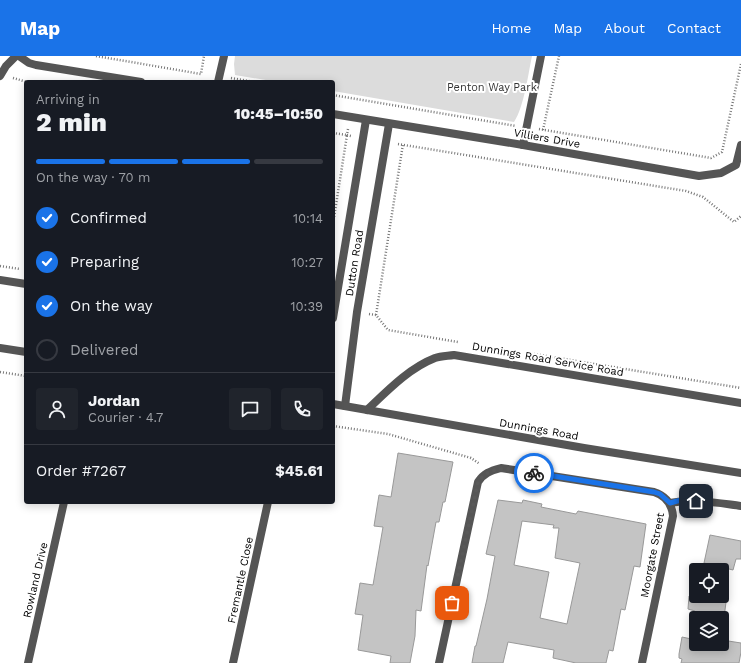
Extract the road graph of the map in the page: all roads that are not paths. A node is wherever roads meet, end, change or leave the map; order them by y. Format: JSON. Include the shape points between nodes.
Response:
{"nodes":[{"id":1,"x":17,"y":56,"type":"edge"},
{"id":2,"x":224,"y":56,"type":"edge"},
{"id":3,"x":541,"y":56,"type":"edge"},
{"id":4,"x":0,"y":76,"type":"edge"},
{"id":5,"x":129,"y":80,"type":"edge"},
{"id":6,"x":218,"y":80,"type":"edge"},
{"id":7,"x":335,"y":114,"type":"edge"},
{"id":8,"x":366,"y":120,"type":"junction"},
{"id":9,"x":388,"y":124,"type":"junction"},
{"id":10,"x":523,"y":145,"type":"junction"},
{"id":11,"x":741,"y":146,"type":"edge"},
{"id":12,"x":0,"y":280,"type":"edge"},
{"id":13,"x":24,"y":284,"type":"edge"},
{"id":14,"x":335,"y":306,"type":"edge"},
{"id":15,"x":0,"y":348,"type":"edge"},
{"id":16,"x":24,"y":352,"type":"edge"},
{"id":17,"x":741,"y":403,"type":"edge"},
{"id":18,"x":335,"y":404,"type":"edge"},
{"id":19,"x":345,"y":406,"type":"junction"},
{"id":20,"x":367,"y":410,"type":"junction"},
{"id":21,"x":741,"y":473,"type":"edge"},
{"id":22,"x":670,"y":503,"type":"junction"},
{"id":23,"x":64,"y":504,"type":"edge"},
{"id":24,"x":268,"y":504,"type":"edge"},
{"id":25,"x":741,"y":506,"type":"edge"},
{"id":26,"x":28,"y":663,"type":"edge"},
{"id":27,"x":233,"y":663,"type":"edge"},
{"id":28,"x":439,"y":663,"type":"edge"},
{"id":29,"x":642,"y":663,"type":"edge"}],
"edges":[{"from":1,"to":4,"type":"street"},
{"from":1,"to":5,"type":"street","via":[[36,65]]},
{"from":2,"to":6,"type":"street"},
{"from":3,"to":10,"type":"street"},
{"from":7,"to":8,"type":"street","name":"Villiers Drive"},
{"from":8,"to":9,"type":"street","name":"Villiers Drive"},
{"from":8,"to":14,"type":"street","name":"Dutton Road"},
{"from":9,"to":10,"type":"street","name":"Villiers Drive"},
{"from":9,"to":19,"type":"street","name":"Dutton Road","via":[[357,312]]},
{"from":10,"to":11,"type":"street","name":"Villiers Drive","via":[[700,176],[721,173],[736,165]]},
{"from":12,"to":13,"type":"street"},
{"from":15,"to":16,"type":"street"},
{"from":17,"to":20,"type":"street","name":"Dunnings Road Service Road","via":[[454,355],[436,358],[419,366]]},
{"from":18,"to":19,"type":"street","name":"Dunnings Road"},
{"from":19,"to":20,"type":"street","name":"Dunnings Road"},
{"from":20,"to":21,"type":"street","name":"Dunnings Road"},
{"from":22,"to":25,"type":"street","via":[[681,500]]},
{"from":22,"to":28,"type":"street","name":"Moorgate Street","via":[[654,492],[511,469],[501,468],[483,475],[478,482]]},
{"from":22,"to":29,"type":"street","name":"Moorgate Street","via":[[673,516]]},
{"from":23,"to":26,"type":"street","name":"Rowland Drive"},
{"from":24,"to":27,"type":"street","name":"Fremantle Close"}]}
